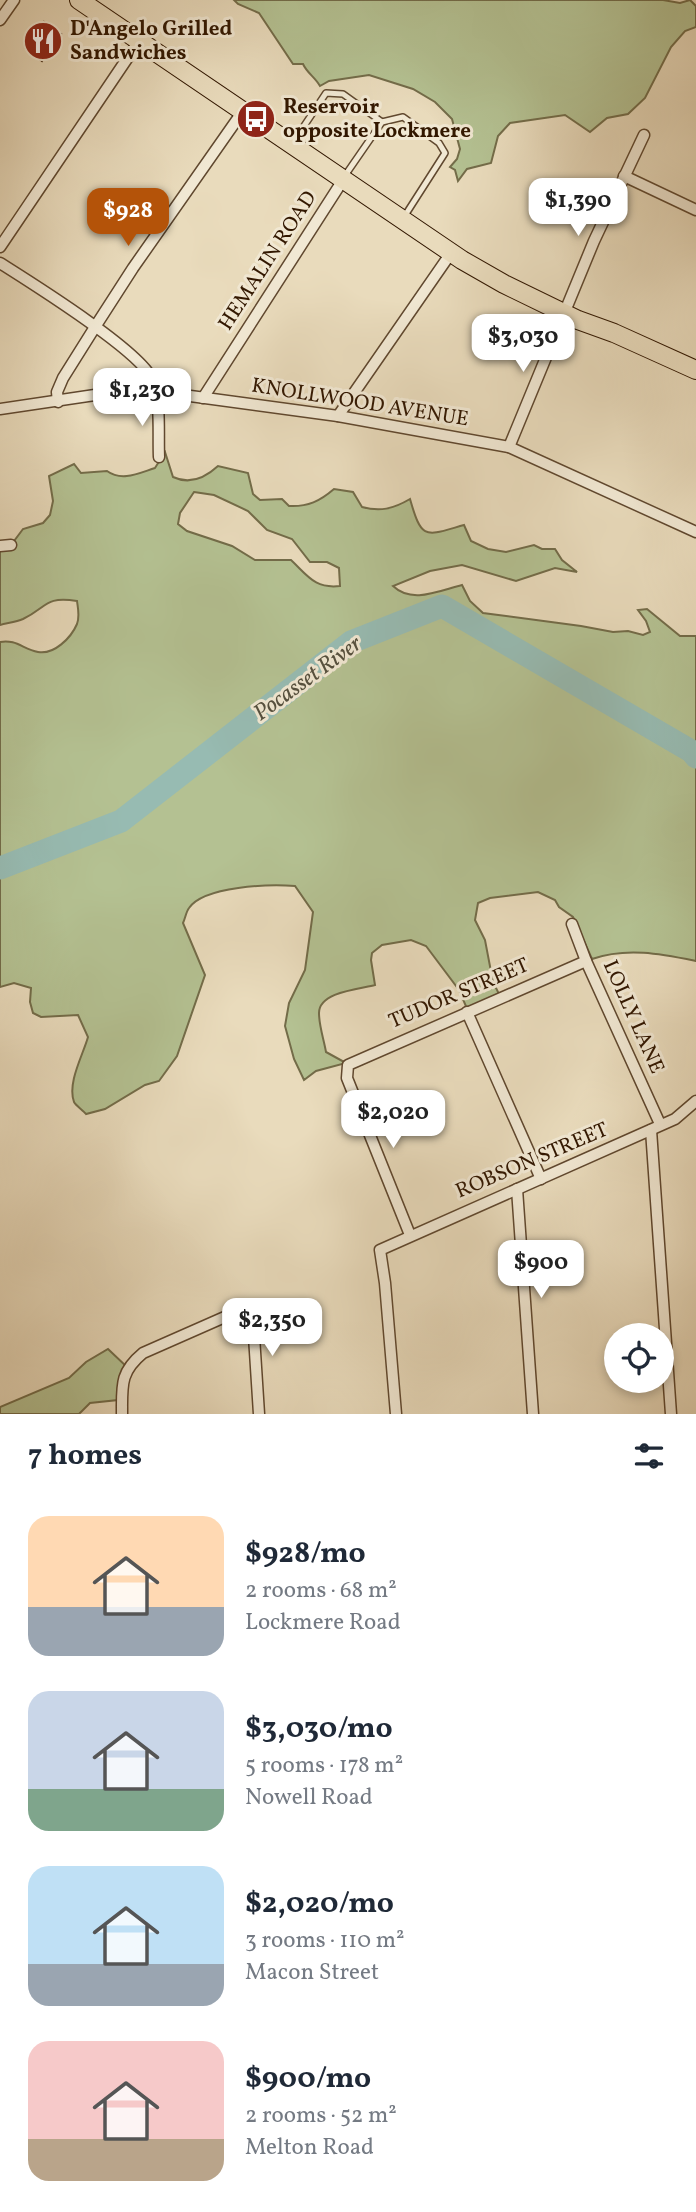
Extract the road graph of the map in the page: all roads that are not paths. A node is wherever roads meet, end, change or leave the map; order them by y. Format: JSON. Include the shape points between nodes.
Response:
{"nodes":[{"id":1,"x":15,"y":0,"type":"edge"},
{"id":2,"x":79,"y":0,"type":"edge"},
{"id":3,"x":0,"y":20,"type":"edge"},
{"id":4,"x":139,"y":41,"type":"junction"},
{"id":5,"x":243,"y":111,"type":"junction"},
{"id":6,"x":383,"y":122,"type":"junction"},
{"id":7,"x":643,"y":135,"type":"dead end"},
{"id":8,"x":291,"y":145,"type":"junction"},
{"id":9,"x":624,"y":176,"type":"junction"},
{"id":10,"x":343,"y":180,"type":"junction"},
{"id":11,"x":696,"y":209,"type":"edge"},
{"id":12,"x":402,"y":219,"type":"junction"},
{"id":13,"x":0,"y":247,"type":"edge"},
{"id":14,"x":451,"y":253,"type":"junction"},
{"id":15,"x":0,"y":263,"type":"edge"},
{"id":16,"x":564,"y":312,"type":"junction"},
{"id":17,"x":95,"y":327,"type":"junction"},
{"id":18,"x":696,"y":370,"type":"edge"},
{"id":19,"x":156,"y":395,"type":"junction"},
{"id":20,"x":203,"y":397,"type":"junction"},
{"id":21,"x":58,"y":402,"type":"junction"},
{"id":22,"x":0,"y":409,"type":"edge"},
{"id":23,"x":338,"y":416,"type":"junction"},
{"id":24,"x":509,"y":447,"type":"junction"},
{"id":25,"x":159,"y":457,"type":"dead end"},
{"id":26,"x":696,"y":532,"type":"edge"},
{"id":27,"x":572,"y":924,"type":"dead end"},
{"id":28,"x":586,"y":961,"type":"junction"},
{"id":29,"x":467,"y":1012,"type":"junction"},
{"id":30,"x":696,"y":1101,"type":"edge"},
{"id":31,"x":656,"y":1127,"type":"junction"},
{"id":32,"x":541,"y":1179,"type":"junction"},
{"id":33,"x":517,"y":1189,"type":"junction"},
{"id":34,"x":410,"y":1235,"type":"junction"},
{"id":35,"x":122,"y":1414,"type":"edge"},
{"id":36,"x":259,"y":1414,"type":"edge"},
{"id":37,"x":396,"y":1414,"type":"edge"},
{"id":38,"x":533,"y":1414,"type":"edge"},
{"id":39,"x":671,"y":1414,"type":"edge"}],
"edges":[{"from":1,"to":3,"type":"street"},
{"from":2,"to":4,"type":"main road"},
{"from":4,"to":5,"type":"main road"},
{"from":4,"to":13,"type":"street"},
{"from":5,"to":8,"type":"main road"},
{"from":5,"to":17,"type":"street"},
{"from":6,"to":8,"type":"lane","via":[[343,94],[326,93]]},
{"from":6,"to":10,"type":"lane"},
{"from":6,"to":12,"type":"lane","via":[[403,117],[445,153]]},
{"from":7,"to":9,"type":"street"},
{"from":8,"to":10,"type":"main road"},
{"from":9,"to":11,"type":"street"},
{"from":9,"to":16,"type":"street"},
{"from":10,"to":12,"type":"main road"},
{"from":10,"to":20,"type":"street","name":"HEMALIN ROAD"},
{"from":12,"to":14,"type":"main road"},
{"from":14,"to":16,"type":"main road"},
{"from":14,"to":23,"type":"street"},
{"from":15,"to":17,"type":"street"},
{"from":16,"to":18,"type":"main road"},
{"from":16,"to":24,"type":"street"},
{"from":17,"to":19,"type":"street","via":[[141,363],[153,379]]},
{"from":17,"to":21,"type":"street","via":[[63,378]]},
{"from":19,"to":20,"type":"street","name":"KNOLLWOOD AVENUE"},
{"from":19,"to":21,"type":"street","name":"KNOLLWOOD AVENUE","via":[[115,392]]},
{"from":19,"to":25,"type":"street"},
{"from":20,"to":23,"type":"street","name":"KNOLLWOOD AVENUE"},
{"from":21,"to":22,"type":"street","name":"KNOLLWOOD AVENUE"},
{"from":23,"to":24,"type":"street","name":"KNOLLWOOD AVENUE"},
{"from":24,"to":26,"type":"street","name":"KNOLLWOOD AVENUE"},
{"from":27,"to":28,"type":"street","name":"LOLLY LANE"},
{"from":28,"to":29,"type":"street","name":"TUDOR STREET"},
{"from":28,"to":31,"type":"street","name":"LOLLY LANE"},
{"from":29,"to":32,"type":"street"},
{"from":29,"to":34,"type":"street","name":"TUDOR STREET","via":[[348,1065],[347,1078]]},
{"from":30,"to":31,"type":"street","name":"ROBSON STREET"},
{"from":31,"to":32,"type":"street","name":"ROBSON STREET"},
{"from":31,"to":39,"type":"street"},
{"from":32,"to":33,"type":"street","name":"ROBSON STREET"},
{"from":33,"to":34,"type":"street","name":"ROBSON STREET"},
{"from":33,"to":38,"type":"street"},
{"from":34,"to":37,"type":"street","name":"ROBSON STREET","via":[[380,1250]]},
{"from":35,"to":36,"type":"street","via":[[123,1381],[131,1363],[143,1353],[252,1305]]}]}
